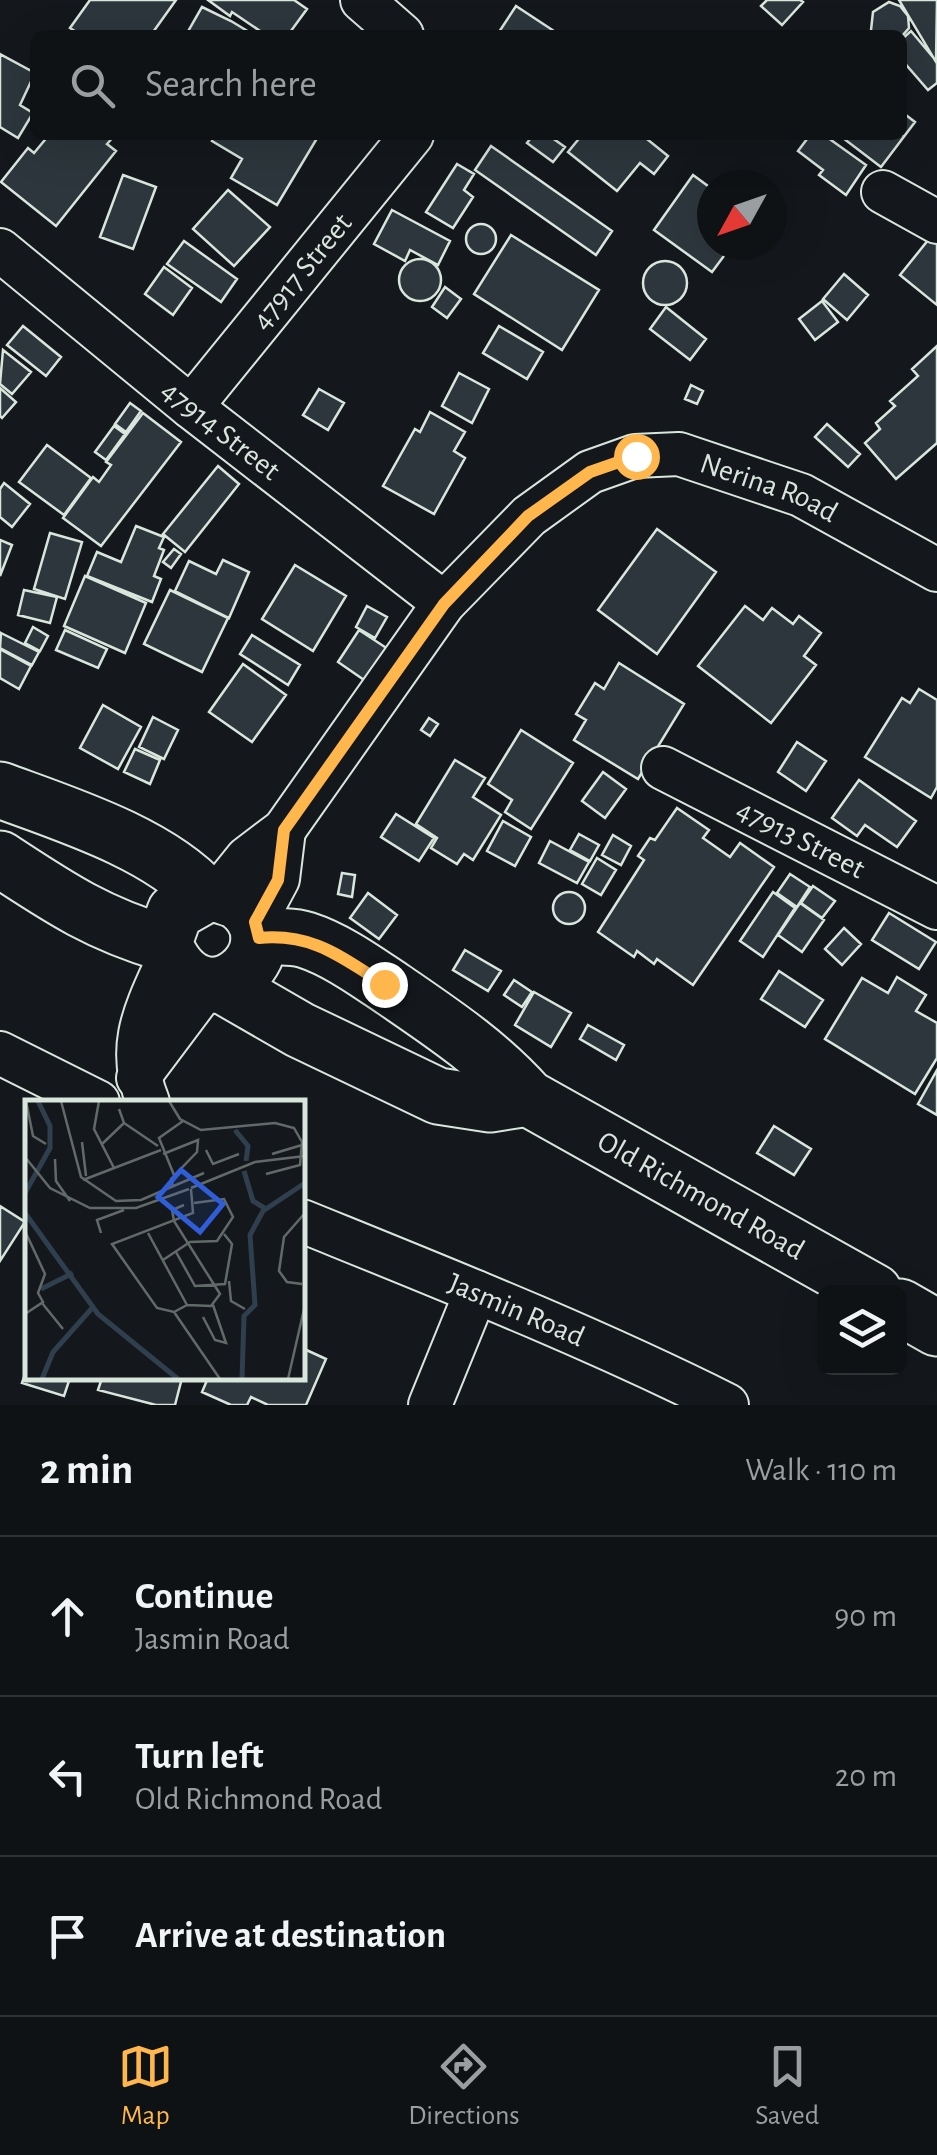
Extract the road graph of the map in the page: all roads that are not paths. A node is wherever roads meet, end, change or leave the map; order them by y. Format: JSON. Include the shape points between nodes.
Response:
{"nodes":[{"id":1,"x":362,"y":0,"type":"edge"},
{"id":2,"x":396,"y":30,"type":"edge"},
{"id":3,"x":408,"y":140,"type":"edge"},
{"id":4,"x":883,"y":192,"type":"dead end"},
{"id":5,"x":937,"y":222,"type":"edge"},
{"id":6,"x":0,"y":250,"type":"edge"},
{"id":7,"x":190,"y":408,"type":"junction"},
{"id":8,"x":937,"y":570,"type":"edge"},
{"id":9,"x":444,"y":604,"type":"junction"},
{"id":10,"x":664,"y":768,"type":"dead end"},
{"id":11,"x":0,"y":790,"type":"edge"},
{"id":12,"x":0,"y":858,"type":"edge"},
{"id":13,"x":937,"y":908,"type":"edge"},
{"id":14,"x":234,"y":912,"type":"junction"},
{"id":15,"x":191,"y":968,"type":"junction"},
{"id":16,"x":0,"y":1053,"type":"edge"},
{"id":17,"x":143,"y":1090,"type":"edge"},
{"id":18,"x":528,"y":1098,"type":"junction"},
{"id":19,"x":94,"y":1100,"type":"edge"},
{"id":20,"x":305,"y":1222,"type":"edge"},
{"id":21,"x":862,"y":1285,"type":"edge"},
{"id":22,"x":476,"y":1292,"type":"junction"},
{"id":23,"x":907,"y":1311,"type":"edge"},
{"id":24,"x":937,"y":1328,"type":"edge"},
{"id":25,"x":430,"y":1405,"type":"edge"},
{"id":26,"x":727,"y":1405,"type":"edge"}],
"edges":[{"from":1,"to":2,"type":"street"},
{"from":3,"to":7,"type":"street","name":"47917 Street"},
{"from":4,"to":5,"type":"street"},
{"from":6,"to":7,"type":"street","name":"47914 Street"},
{"from":7,"to":9,"type":"street","name":"47914 Street"},
{"from":8,"to":9,"type":"street","name":"Nerina Road","via":[[801,496],[678,454],[636,456],[590,472],[528,516]]},
{"from":9,"to":14,"type":"street","via":[[284,830],[247,858]]},
{"from":10,"to":13,"type":"street","name":"47913 Street"},
{"from":11,"to":14,"type":"street","via":[[169,864]]},
{"from":12,"to":15,"type":"street"},
{"from":14,"to":15,"type":"street","via":[[175,912]]},
{"from":14,"to":15,"type":"street","via":[[250,968]]},
{"from":14,"to":18,"type":"street","name":"Old Richmond Road","via":[[333,951],[464,1038]]},
{"from":15,"to":17,"type":"street"},
{"from":15,"to":18,"type":"street","via":[[438,1096],[490,1104]]},
{"from":16,"to":19,"type":"street"},
{"from":18,"to":21,"type":"street","name":"Old Richmond Road"},
{"from":20,"to":22,"type":"street","name":"Jasmin Road"},
{"from":22,"to":25,"type":"street"},
{"from":22,"to":26,"type":"street","name":"Jasmin Road"},
{"from":23,"to":24,"type":"street"}]}
